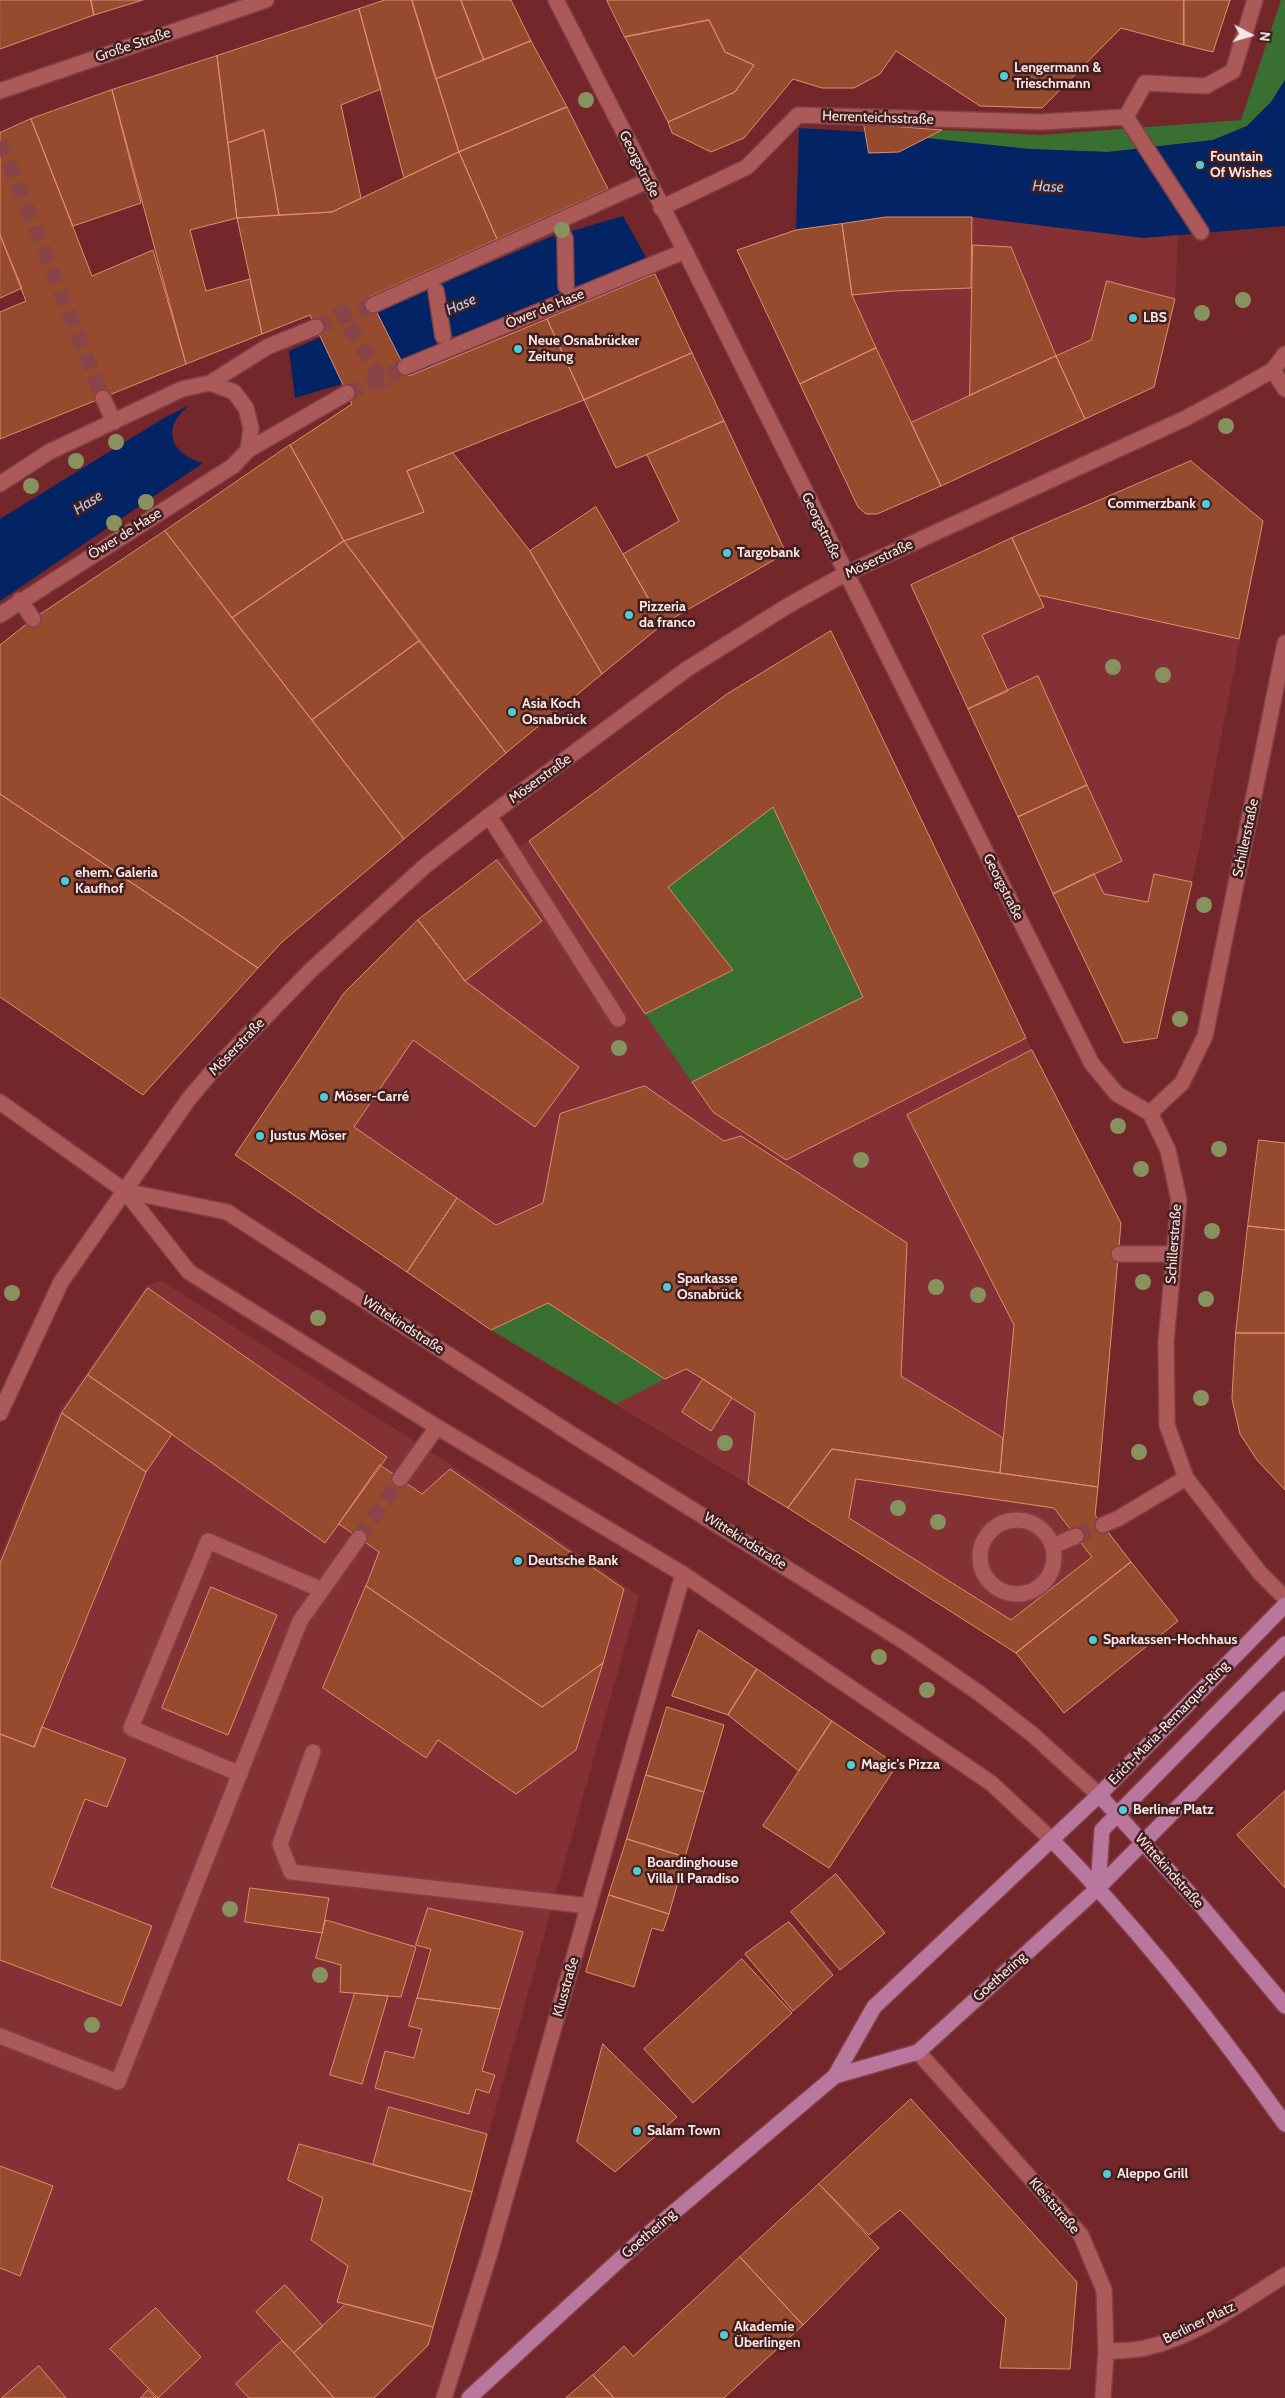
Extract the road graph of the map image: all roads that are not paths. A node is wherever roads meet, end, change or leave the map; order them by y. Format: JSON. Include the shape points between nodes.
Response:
{"nodes":[{"id":1,"x":266,"y":0,"type":"edge"},
{"id":2,"x":556,"y":0,"type":"edge"},
{"id":3,"x":1256,"y":0,"type":"edge"},
{"id":4,"x":0,"y":91,"type":"edge"},
{"id":5,"x":1130,"y":123,"type":"junction"},
{"id":6,"x":648,"y":181,"type":"junction"},
{"id":7,"x":661,"y":208,"type":"junction"},
{"id":8,"x":1201,"y":232,"type":"dead end"},
{"id":9,"x":565,"y":238,"type":"dead end"},
{"id":10,"x":685,"y":251,"type":"junction"},
{"id":11,"x":566,"y":286,"type":"dead end"},
{"id":12,"x":436,"y":291,"type":"dead end"},
{"id":13,"x":373,"y":305,"type":"tunnel mouth"},
{"id":14,"x":316,"y":327,"type":"tunnel mouth"},
{"id":15,"x":443,"y":336,"type":"dead end"},
{"id":16,"x":1285,"y":354,"type":"edge"},
{"id":17,"x":405,"y":367,"type":"tunnel mouth"},
{"id":18,"x":1273,"y":370,"type":"junction"},
{"id":19,"x":210,"y":383,"type":"junction"},
{"id":20,"x":1285,"y":389,"type":"edge"},
{"id":21,"x":347,"y":393,"type":"tunnel mouth"},
{"id":22,"x":103,"y":398,"type":"tunnel mouth"},
{"id":23,"x":114,"y":422,"type":"junction"},
{"id":24,"x":248,"y":450,"type":"junction"},
{"id":25,"x":0,"y":484,"type":"edge"},
{"id":26,"x":846,"y":574,"type":"junction"},
{"id":27,"x":20,"y":600,"type":"junction"},
{"id":28,"x":0,"y":615,"type":"edge"},
{"id":29,"x":33,"y":619,"type":"dead end"},
{"id":30,"x":1285,"y":643,"type":"edge"},
{"id":31,"x":1282,"y":671,"type":"edge"},
{"id":32,"x":489,"y":816,"type":"junction"},
{"id":33,"x":618,"y":1018,"type":"dead end"},
{"id":34,"x":0,"y":1102,"type":"edge"},
{"id":35,"x":1150,"y":1113,"type":"junction"},
{"id":36,"x":125,"y":1190,"type":"junction"},
{"id":37,"x":1119,"y":1254,"type":"dead end"},
{"id":38,"x":1174,"y":1254,"type":"junction"},
{"id":39,"x":0,"y":1412,"type":"edge"},
{"id":40,"x":437,"y":1426,"type":"junction"},
{"id":41,"x":1186,"y":1478,"type":"junction"},
{"id":42,"x":400,"y":1479,"type":"tunnel mouth"},
{"id":43,"x":1103,"y":1525,"type":"tunnel mouth"},
{"id":44,"x":1076,"y":1536,"type":"tunnel mouth"},
{"id":45,"x":359,"y":1538,"type":"tunnel mouth"},
{"id":46,"x":1053,"y":1546,"type":"junction"},
{"id":47,"x":683,"y":1574,"type":"junction"},
{"id":48,"x":322,"y":1590,"type":"junction"},
{"id":49,"x":1285,"y":1598,"type":"edge"},
{"id":50,"x":1285,"y":1604,"type":"edge"},
{"id":51,"x":1285,"y":1644,"type":"edge"},
{"id":52,"x":1285,"y":1699,"type":"edge"},
{"id":53,"x":313,"y":1752,"type":"dead end"},
{"id":54,"x":240,"y":1774,"type":"junction"},
{"id":55,"x":1099,"y":1795,"type":"junction"},
{"id":56,"x":1118,"y":1814,"type":"junction"},
{"id":57,"x":1052,"y":1840,"type":"junction"},
{"id":58,"x":1144,"y":1841,"type":"junction"},
{"id":59,"x":1098,"y":1888,"type":"junction"},
{"id":60,"x":589,"y":1906,"type":"junction"},
{"id":61,"x":1285,"y":2006,"type":"edge"},
{"id":62,"x":0,"y":2036,"type":"edge"},
{"id":63,"x":918,"y":2052,"type":"junction"},
{"id":64,"x":835,"y":2076,"type":"junction"},
{"id":65,"x":1285,"y":2124,"type":"edge"},
{"id":66,"x":1285,"y":2275,"type":"edge"},
{"id":67,"x":1106,"y":2352,"type":"junction"},
{"id":68,"x":444,"y":2398,"type":"edge"},
{"id":69,"x":469,"y":2398,"type":"edge"},
{"id":70,"x":1103,"y":2398,"type":"edge"}],
"edges":[{"from":1,"to":4,"type":"street","name":"Große Straße"},
{"from":2,"to":6,"type":"street","name":"Georgstraße"},
{"from":3,"to":5,"type":"street","via":[[1233,70],[1206,86],[1145,83]]},
{"from":5,"to":7,"type":"street","name":"Herrenteichsstraße","via":[[798,115],[747,167]]},
{"from":5,"to":8,"type":"street"},
{"from":6,"to":7,"type":"street","name":"Georgstraße"},
{"from":6,"to":13,"type":"street"},
{"from":7,"to":10,"type":"street","name":"Georgstraße"},
{"from":9,"to":11,"type":"street","name":"Öwer de Hase"},
{"from":10,"to":17,"type":"street","name":"Öwer de Hase"},
{"from":10,"to":26,"type":"street","name":"Georgstraße"},
{"from":12,"to":15,"type":"street"},
{"from":14,"to":19,"type":"street","via":[[267,346]]},
{"from":16,"to":18,"type":"street"},
{"from":18,"to":20,"type":"street"},
{"from":18,"to":26,"type":"street","name":"Möserstraße","via":[[1184,419]]},
{"from":19,"to":23,"type":"street","via":[[182,389]]},
{"from":19,"to":24,"type":"street","via":[[234,392],[246,408],[251,428]]},
{"from":21,"to":24,"type":"street","name":"Öwer de Hase"},
{"from":22,"to":23,"type":"street"},
{"from":23,"to":25,"type":"street","via":[[49,452]]},
{"from":24,"to":27,"type":"street","name":"Öwer de Hase","via":[[233,466]]},
{"from":26,"to":32,"type":"street","name":"Möserstraße","via":[[789,605],[687,669]]},
{"from":26,"to":35,"type":"street","name":"Georgstraße","via":[[1092,1064],[1118,1094]]},
{"from":27,"to":28,"type":"street","name":"Öwer de Hase"},
{"from":27,"to":29,"type":"street"},
{"from":30,"to":31,"type":"street","name":"Schillerstraße"},
{"from":31,"to":35,"type":"street","name":"Schillerstraße","via":[[1205,1036],[1182,1083]]},
{"from":32,"to":33,"type":"street"},
{"from":32,"to":36,"type":"street","name":"Möserstraße","via":[[425,866],[311,970],[188,1100]]},
{"from":34,"to":36,"type":"street","name":"Wittekindstraße"},
{"from":35,"to":38,"type":"street","name":"Schillerstraße","via":[[1168,1150],[1179,1200]]},
{"from":36,"to":39,"type":"street","name":"Möserstraße","via":[[61,1282]]},
{"from":36,"to":40,"type":"street","name":"Wittekindstraße","via":[[189,1272]]},
{"from":36,"to":55,"type":"street","name":"Wittekindstraße","via":[[227,1212],[905,1642],[1032,1734]]},
{"from":37,"to":38,"type":"street"},
{"from":38,"to":41,"type":"street","name":"Schillerstraße","via":[[1166,1342],[1167,1425]]},
{"from":40,"to":42,"type":"street"},
{"from":40,"to":47,"type":"street","name":"Wittekindstraße"},
{"from":41,"to":43,"type":"street"},
{"from":41,"to":49,"type":"street","name":"Schillerstraße","via":[[1260,1573]]},
{"from":44,"to":46,"type":"street"},
{"from":45,"to":48,"type":"street"},
{"from":46,"to":46,"type":"street","via":[[1038,1525],[1026,1520],[1001,1522],[983,1540],[980,1565],[994,1587],[1005,1593],[1031,1592],[1050,1575],[1054,1563]]},
{"from":47,"to":57,"type":"street","name":"Wittekindstraße","via":[[991,1783]]},
{"from":47,"to":60,"type":"street","name":"Klusstraße"},
{"from":48,"to":54,"type":"street","via":[[300,1622]]},
{"from":48,"to":54,"type":"street","via":[[208,1541],[131,1728]]},
{"from":50,"to":55,"type":"main road","name":"Erich-Maria-Remarque-Ring"},
{"from":51,"to":56,"type":"main road"},
{"from":52,"to":58,"type":"main road"},
{"from":53,"to":60,"type":"street","via":[[280,1844],[291,1872]]},
{"from":54,"to":62,"type":"street","via":[[118,2082]]},
{"from":55,"to":56,"type":"main road","name":"Wittekindstraße"},
{"from":55,"to":57,"type":"main road","name":"Erich-Maria-Remarque-Ring"},
{"from":56,"to":58,"type":"main road","name":"Wittekindstraße"},
{"from":56,"to":59,"type":"main road","via":[[1102,1830]]},
{"from":57,"to":59,"type":"main road","name":"Wittekindstraße"},
{"from":57,"to":64,"type":"main road","name":"Goethering","via":[[874,2007]]},
{"from":58,"to":59,"type":"main road","name":"Goethering"},
{"from":58,"to":61,"type":"main road","name":"Wittekindstraße"},
{"from":59,"to":63,"type":"main road","name":"Goethering"},
{"from":59,"to":65,"type":"main road","name":"Wittekindstraße","via":[[1224,2040]]},
{"from":60,"to":68,"type":"street","name":"Klusstraße","via":[[488,2259]]},
{"from":63,"to":64,"type":"main road","name":"Goethering"},
{"from":63,"to":67,"type":"street","name":"Kleiststraße","via":[[1081,2235],[1104,2290]]},
{"from":64,"to":69,"type":"main road","name":"Goethering","via":[[641,2240]]},
{"from":66,"to":67,"type":"street","name":"Berliner Platz","via":[[1221,2316],[1178,2337],[1144,2348]]},
{"from":67,"to":70,"type":"street","name":"Kleiststraße"}]}
